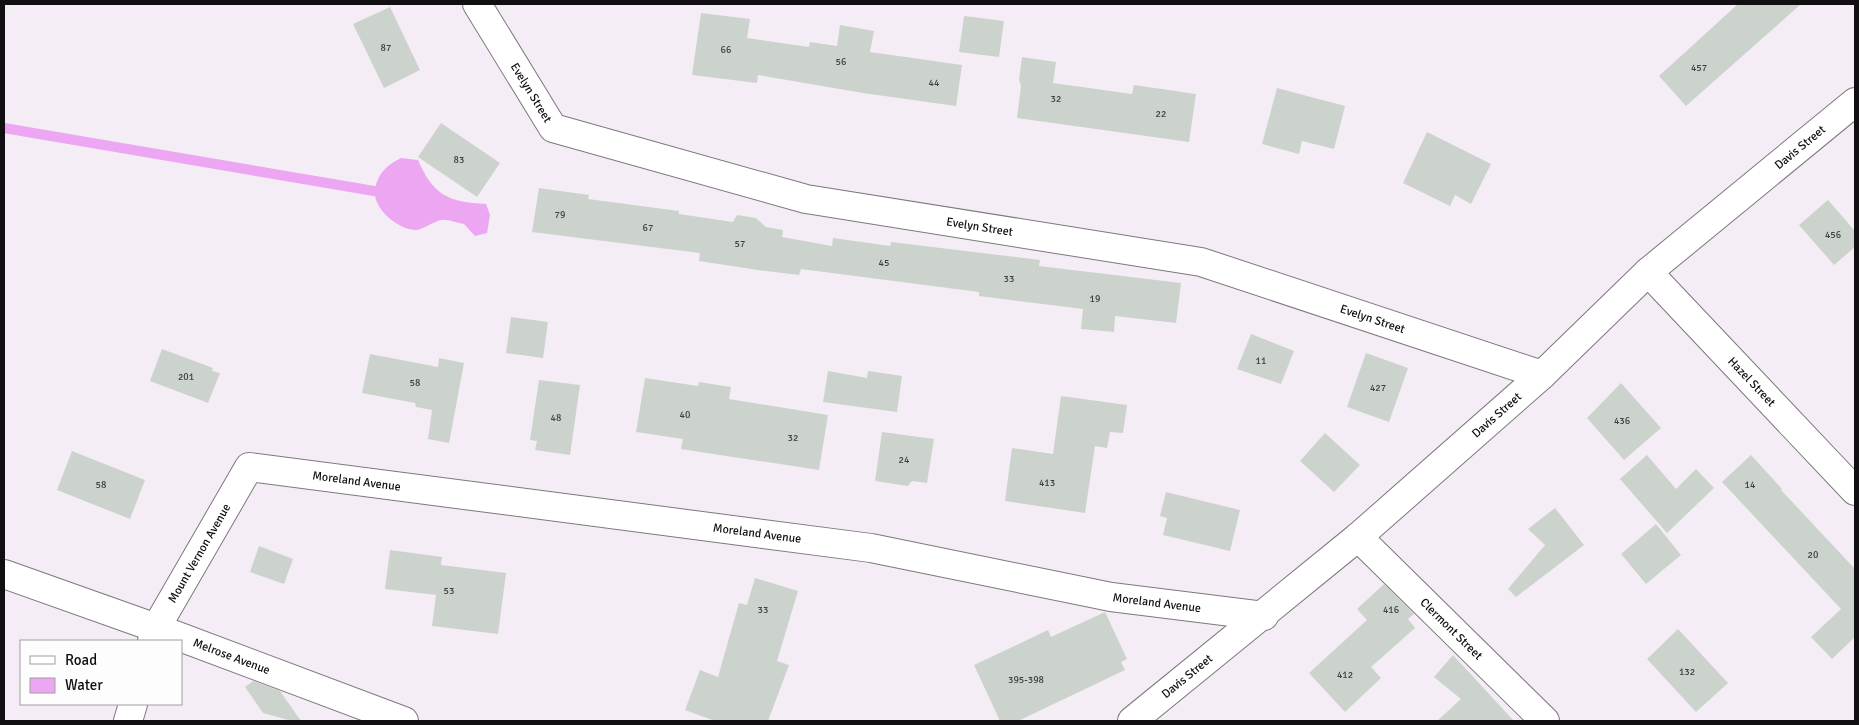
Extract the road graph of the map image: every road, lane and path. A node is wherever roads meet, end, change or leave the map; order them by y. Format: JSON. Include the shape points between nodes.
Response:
{"nodes":[{"id":1,"x":477,"y":4,"type":"edge"},
{"id":2,"x":1855,"y":102,"type":"edge"},
{"id":3,"x":1648,"y":272,"type":"junction"},
{"id":4,"x":1542,"y":375,"type":"junction"},
{"id":5,"x":248,"y":467,"type":"joint"},
{"id":6,"x":1855,"y":491,"type":"edge"},
{"id":7,"x":1358,"y":537,"type":"junction"},
{"id":8,"x":4,"y":574,"type":"edge"},
{"id":9,"x":1264,"y":616,"type":"junction"},
{"id":10,"x":154,"y":635,"type":"edge"},
{"id":11,"x":169,"y":640,"type":"edge"},
{"id":12,"x":182,"y":645,"type":"edge"},
{"id":13,"x":133,"y":705,"type":"edge"},
{"id":14,"x":128,"y":721,"type":"edge"},
{"id":15,"x":404,"y":721,"type":"edge"},
{"id":16,"x":1132,"y":721,"type":"edge"},
{"id":17,"x":1545,"y":721,"type":"edge"}],
"edges":[{"from":1,"to":4,"type":"street","name":"Evelyn Street","via":[[552,128],[806,199],[1201,262]]},
{"from":2,"to":3,"type":"street","name":"Davis Street"},
{"from":3,"to":4,"type":"street","name":"Davis Street"},
{"from":3,"to":6,"type":"street","name":"Hazel Street"},
{"from":4,"to":7,"type":"street","name":"Davis Street"},
{"from":5,"to":9,"type":"street","name":"Moreland Avenue","via":[[871,548],[1111,597]]},
{"from":5,"to":10,"type":"street","name":"Mount Vernon Avenue"},
{"from":7,"to":9,"type":"street","name":"Davis Street"},
{"from":7,"to":17,"type":"street","name":"Clermont Street"},
{"from":8,"to":10,"type":"street","name":"Melrose Avenue"},
{"from":9,"to":16,"type":"street","name":"Davis Street"},
{"from":10,"to":11,"type":"street","name":"Melrose Avenue"},
{"from":12,"to":15,"type":"street","name":"Melrose Avenue"},
{"from":13,"to":14,"type":"street"}]}
